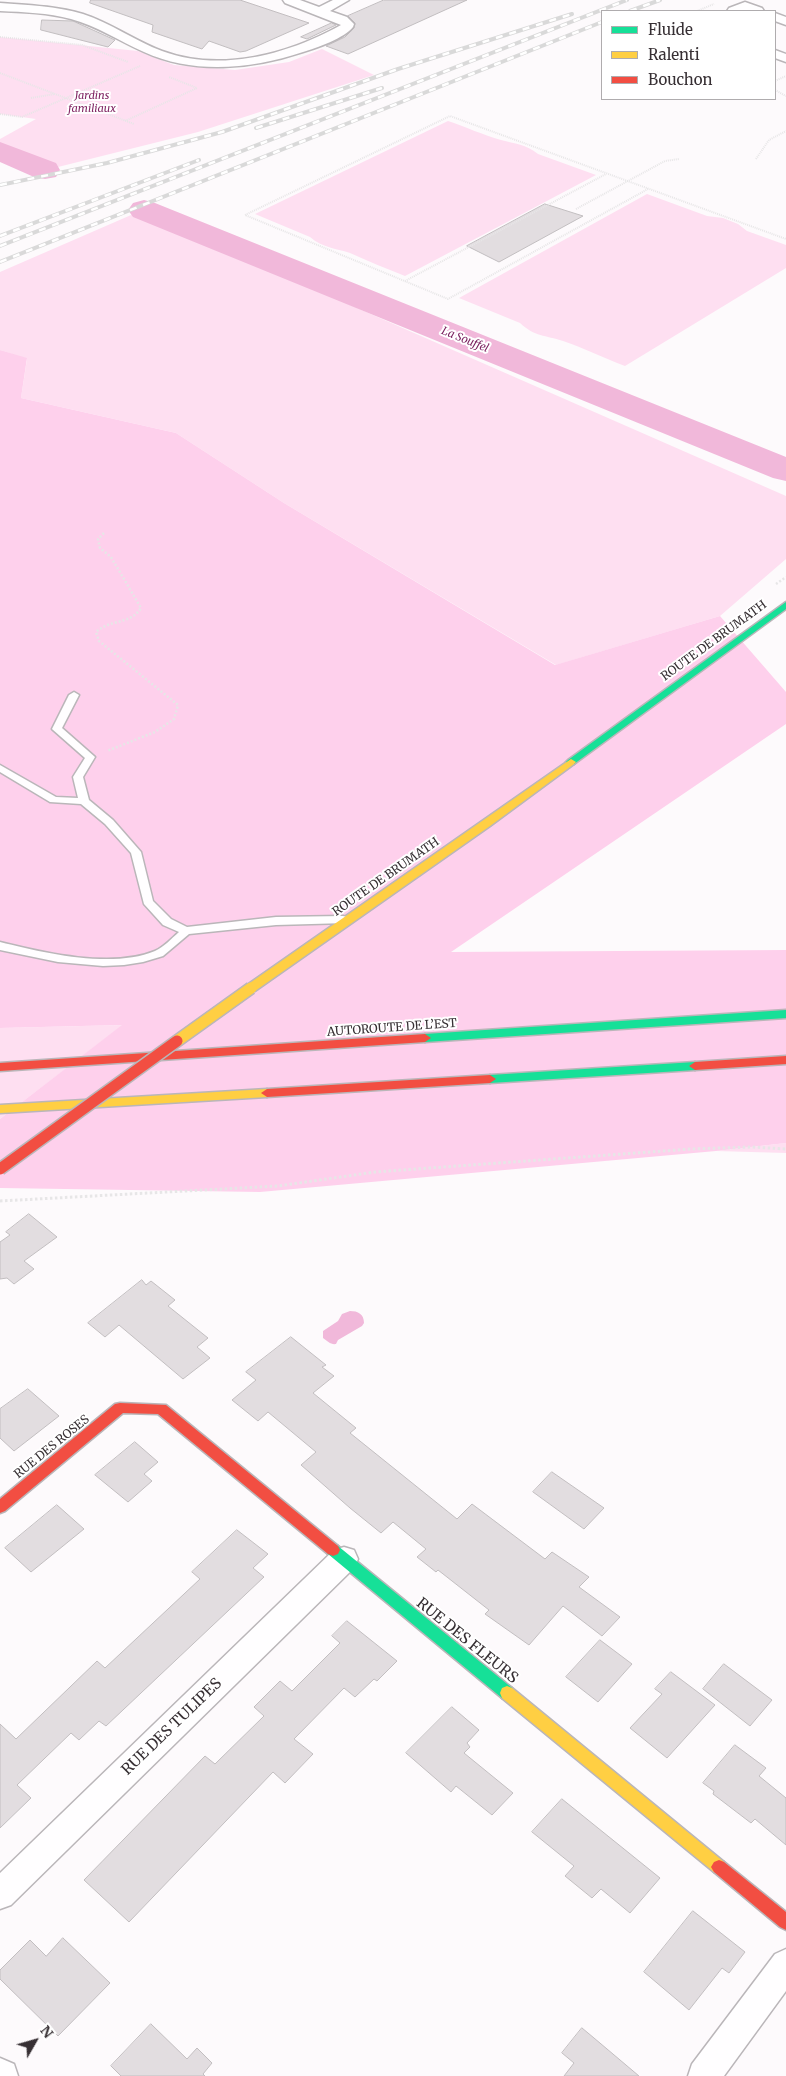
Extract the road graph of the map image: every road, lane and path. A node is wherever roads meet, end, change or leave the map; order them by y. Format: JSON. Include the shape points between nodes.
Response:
{"nodes":[{"id":1,"x":289,"y":0,"type":"edge"},
{"id":2,"x":343,"y":0,"type":"edge"},
{"id":3,"x":719,"y":2,"type":"dead end"},
{"id":4,"x":0,"y":7,"type":"edge"},
{"id":5,"x":699,"y":10,"type":"edge"},
{"id":6,"x":735,"y":10,"type":"edge"},
{"id":7,"x":755,"y":10,"type":"edge"},
{"id":8,"x":319,"y":11,"type":"junction"},
{"id":9,"x":0,"y":36,"type":"edge"},
{"id":10,"x":163,"y":56,"type":"junction"},
{"id":11,"x":139,"y":66,"type":"junction"},
{"id":12,"x":147,"y":70,"type":"dead end"},
{"id":13,"x":0,"y":72,"type":"edge"},
{"id":14,"x":164,"y":76,"type":"dead end"},
{"id":15,"x":56,"y":94,"type":"junction"},
{"id":16,"x":31,"y":98,"type":"dead end"},
{"id":17,"x":66,"y":98,"type":"junction"},
{"id":18,"x":0,"y":114,"type":"edge"},
{"id":19,"x":125,"y":121,"type":"junction"},
{"id":20,"x":134,"y":124,"type":"dead end"},
{"id":21,"x":786,"y":131,"type":"edge"},
{"id":22,"x":680,"y":158,"type":"dead end"},
{"id":23,"x":756,"y":159,"type":"dead end"},
{"id":24,"x":607,"y":174,"type":"junction"},
{"id":25,"x":628,"y":181,"type":"junction"},
{"id":26,"x":648,"y":189,"type":"junction"},
{"id":27,"x":576,"y":209,"type":"dead end"},
{"id":28,"x":786,"y":239,"type":"edge"},
{"id":29,"x":405,"y":281,"type":"junction"},
{"id":30,"x":104,"y":533,"type":"dead end"},
{"id":31,"x":786,"y":606,"type":"edge"},
{"id":32,"x":74,"y":695,"type":"dead end"},
{"id":33,"x":90,"y":757,"type":"junction"},
{"id":34,"x":0,"y":768,"type":"edge"},
{"id":35,"x":84,"y":802,"type":"junction"},
{"id":36,"x":348,"y":920,"type":"junction"},
{"id":37,"x":186,"y":931,"type":"junction"},
{"id":38,"x":0,"y":946,"type":"edge"},
{"id":39,"x":786,"y":1014,"type":"edge"},
{"id":40,"x":786,"y":1060,"type":"edge"},
{"id":41,"x":0,"y":1067,"type":"edge"},
{"id":42,"x":0,"y":1109,"type":"edge"},
{"id":43,"x":786,"y":1149,"type":"edge"},
{"id":44,"x":0,"y":1169,"type":"edge"},
{"id":45,"x":0,"y":1201,"type":"edge"},
{"id":46,"x":120,"y":1408,"type":"joint"},
{"id":47,"x":0,"y":1507,"type":"edge"},
{"id":48,"x":344,"y":1559,"type":"junction"},
{"id":49,"x":0,"y":1894,"type":"edge"},
{"id":50,"x":786,"y":1922,"type":"edge"},
{"id":51,"x":786,"y":1965,"type":"edge"},
{"id":52,"x":704,"y":2076,"type":"edge"}],
"edges":[{"from":1,"to":8,"type":"street"},
{"from":2,"to":8,"type":"street"},
{"from":3,"to":5,"type":"path"},
{"from":4,"to":10,"type":"street","via":[[43,10],[81,18]]},
{"from":6,"to":7,"type":"street","via":[[745,6]]},
{"from":8,"to":10,"type":"street","via":[[343,20],[347,27],[300,49],[259,60],[214,64]]},
{"from":9,"to":11,"type":"path","via":[[82,45]]},
{"from":10,"to":11,"type":"path"},
{"from":11,"to":12,"type":"path"},
{"from":11,"to":17,"type":"path"},
{"from":13,"to":15,"type":"path"},
{"from":14,"to":19,"type":"path","via":[[197,88]]},
{"from":15,"to":16,"type":"path"},
{"from":15,"to":17,"type":"path"},
{"from":17,"to":18,"type":"path","via":[[22,117]]},
{"from":17,"to":19,"type":"path"},
{"from":19,"to":20,"type":"path"},
{"from":21,"to":23,"type":"path","via":[[769,140]]},
{"from":22,"to":25,"type":"path","via":[[665,161]]},
{"from":24,"to":25,"type":"path"},
{"from":24,"to":29,"type":"path"},
{"from":24,"to":29,"type":"path","via":[[450,116],[245,215]]},
{"from":25,"to":26,"type":"path"},
{"from":25,"to":27,"type":"path"},
{"from":26,"to":28,"type":"path"},
{"from":26,"to":29,"type":"path","via":[[448,299]]},
{"from":30,"to":33,"type":"path","via":[[98,539],[100,548],[112,557],[142,608],[128,621],[100,627],[96,632],[99,641],[178,705],[174,719],[155,732]]},
{"from":31,"to":36,"type":"main road","name":"ROUTE DE BRUMATH"},
{"from":32,"to":33,"type":"lane","via":[[57,729]]},
{"from":33,"to":35,"type":"lane","via":[[78,777]]},
{"from":34,"to":35,"type":"lane","via":[[54,800]]},
{"from":35,"to":37,"type":"lane","via":[[109,822],[136,852],[148,902],[167,922]]},
{"from":36,"to":37,"type":"lane","via":[[276,921]]},
{"from":36,"to":44,"type":"main road","name":"ROUTE DE BRUMATH","bridge":true},
{"from":37,"to":38,"type":"lane","via":[[160,952],[139,960],[31,955]]},
{"from":39,"to":41,"type":"main road","name":"AUTOROUTE DE L’EST"},
{"from":40,"to":42,"type":"main road"},
{"from":43,"to":45,"type":"path","via":[[681,1150],[375,1172],[278,1186]]},
{"from":46,"to":47,"type":"main road","name":"RUE DES ROSES"},
{"from":46,"to":48,"type":"main road","name":"RUE DES FLEURS","via":[[161,1409]]},
{"from":48,"to":49,"type":"street","name":"RUE DES TULIPES"},
{"from":48,"to":50,"type":"main road","name":"RUE DES FLEURS"},
{"from":51,"to":52,"type":"street"}]}
